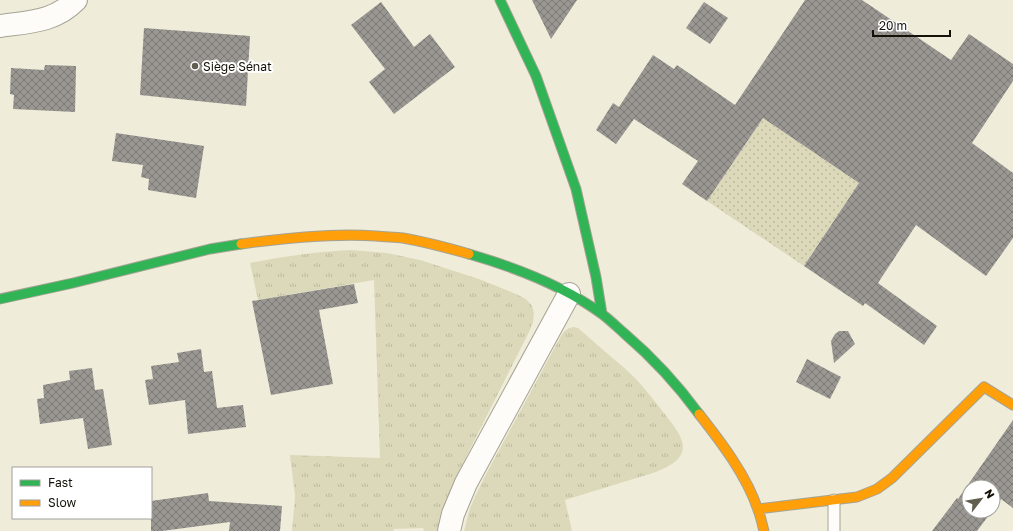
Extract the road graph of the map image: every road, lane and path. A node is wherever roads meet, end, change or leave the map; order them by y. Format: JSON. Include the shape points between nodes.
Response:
{"nodes":[{"id":1,"x":76,"y":0,"type":"edge"},
{"id":2,"x":500,"y":0,"type":"edge"},
{"id":3,"x":0,"y":26,"type":"edge"},
{"id":4,"x":569,"y":294,"type":"junction"},
{"id":5,"x":0,"y":299,"type":"edge"},
{"id":6,"x":602,"y":314,"type":"junction"},
{"id":7,"x":1013,"y":405,"type":"edge"},
{"id":8,"x":834,"y":500,"type":"junction"},
{"id":9,"x":758,"y":509,"type":"junction"},
{"id":10,"x":449,"y":531,"type":"edge"},
{"id":11,"x":764,"y":531,"type":"edge"},
{"id":12,"x":834,"y":531,"type":"edge"}],
"edges":[{"from":1,"to":3,"type":"street","via":[[52,17]]},
{"from":2,"to":6,"type":"main road","via":[[536,76],[576,189]]},
{"from":4,"to":5,"type":"main road","via":[[524,272],[442,246],[402,238],[358,235],[271,240],[210,249]]},
{"from":4,"to":6,"type":"main road"},
{"from":4,"to":10,"type":"street","via":[[466,483]]},
{"from":6,"to":9,"type":"main road","via":[[650,356],[685,395],[737,468]]},
{"from":7,"to":8,"type":"main road","via":[[984,387],[892,478],[877,489],[857,497]]},
{"from":8,"to":9,"type":"main road"},
{"from":8,"to":12,"type":"lane"},
{"from":9,"to":11,"type":"main road"}]}
